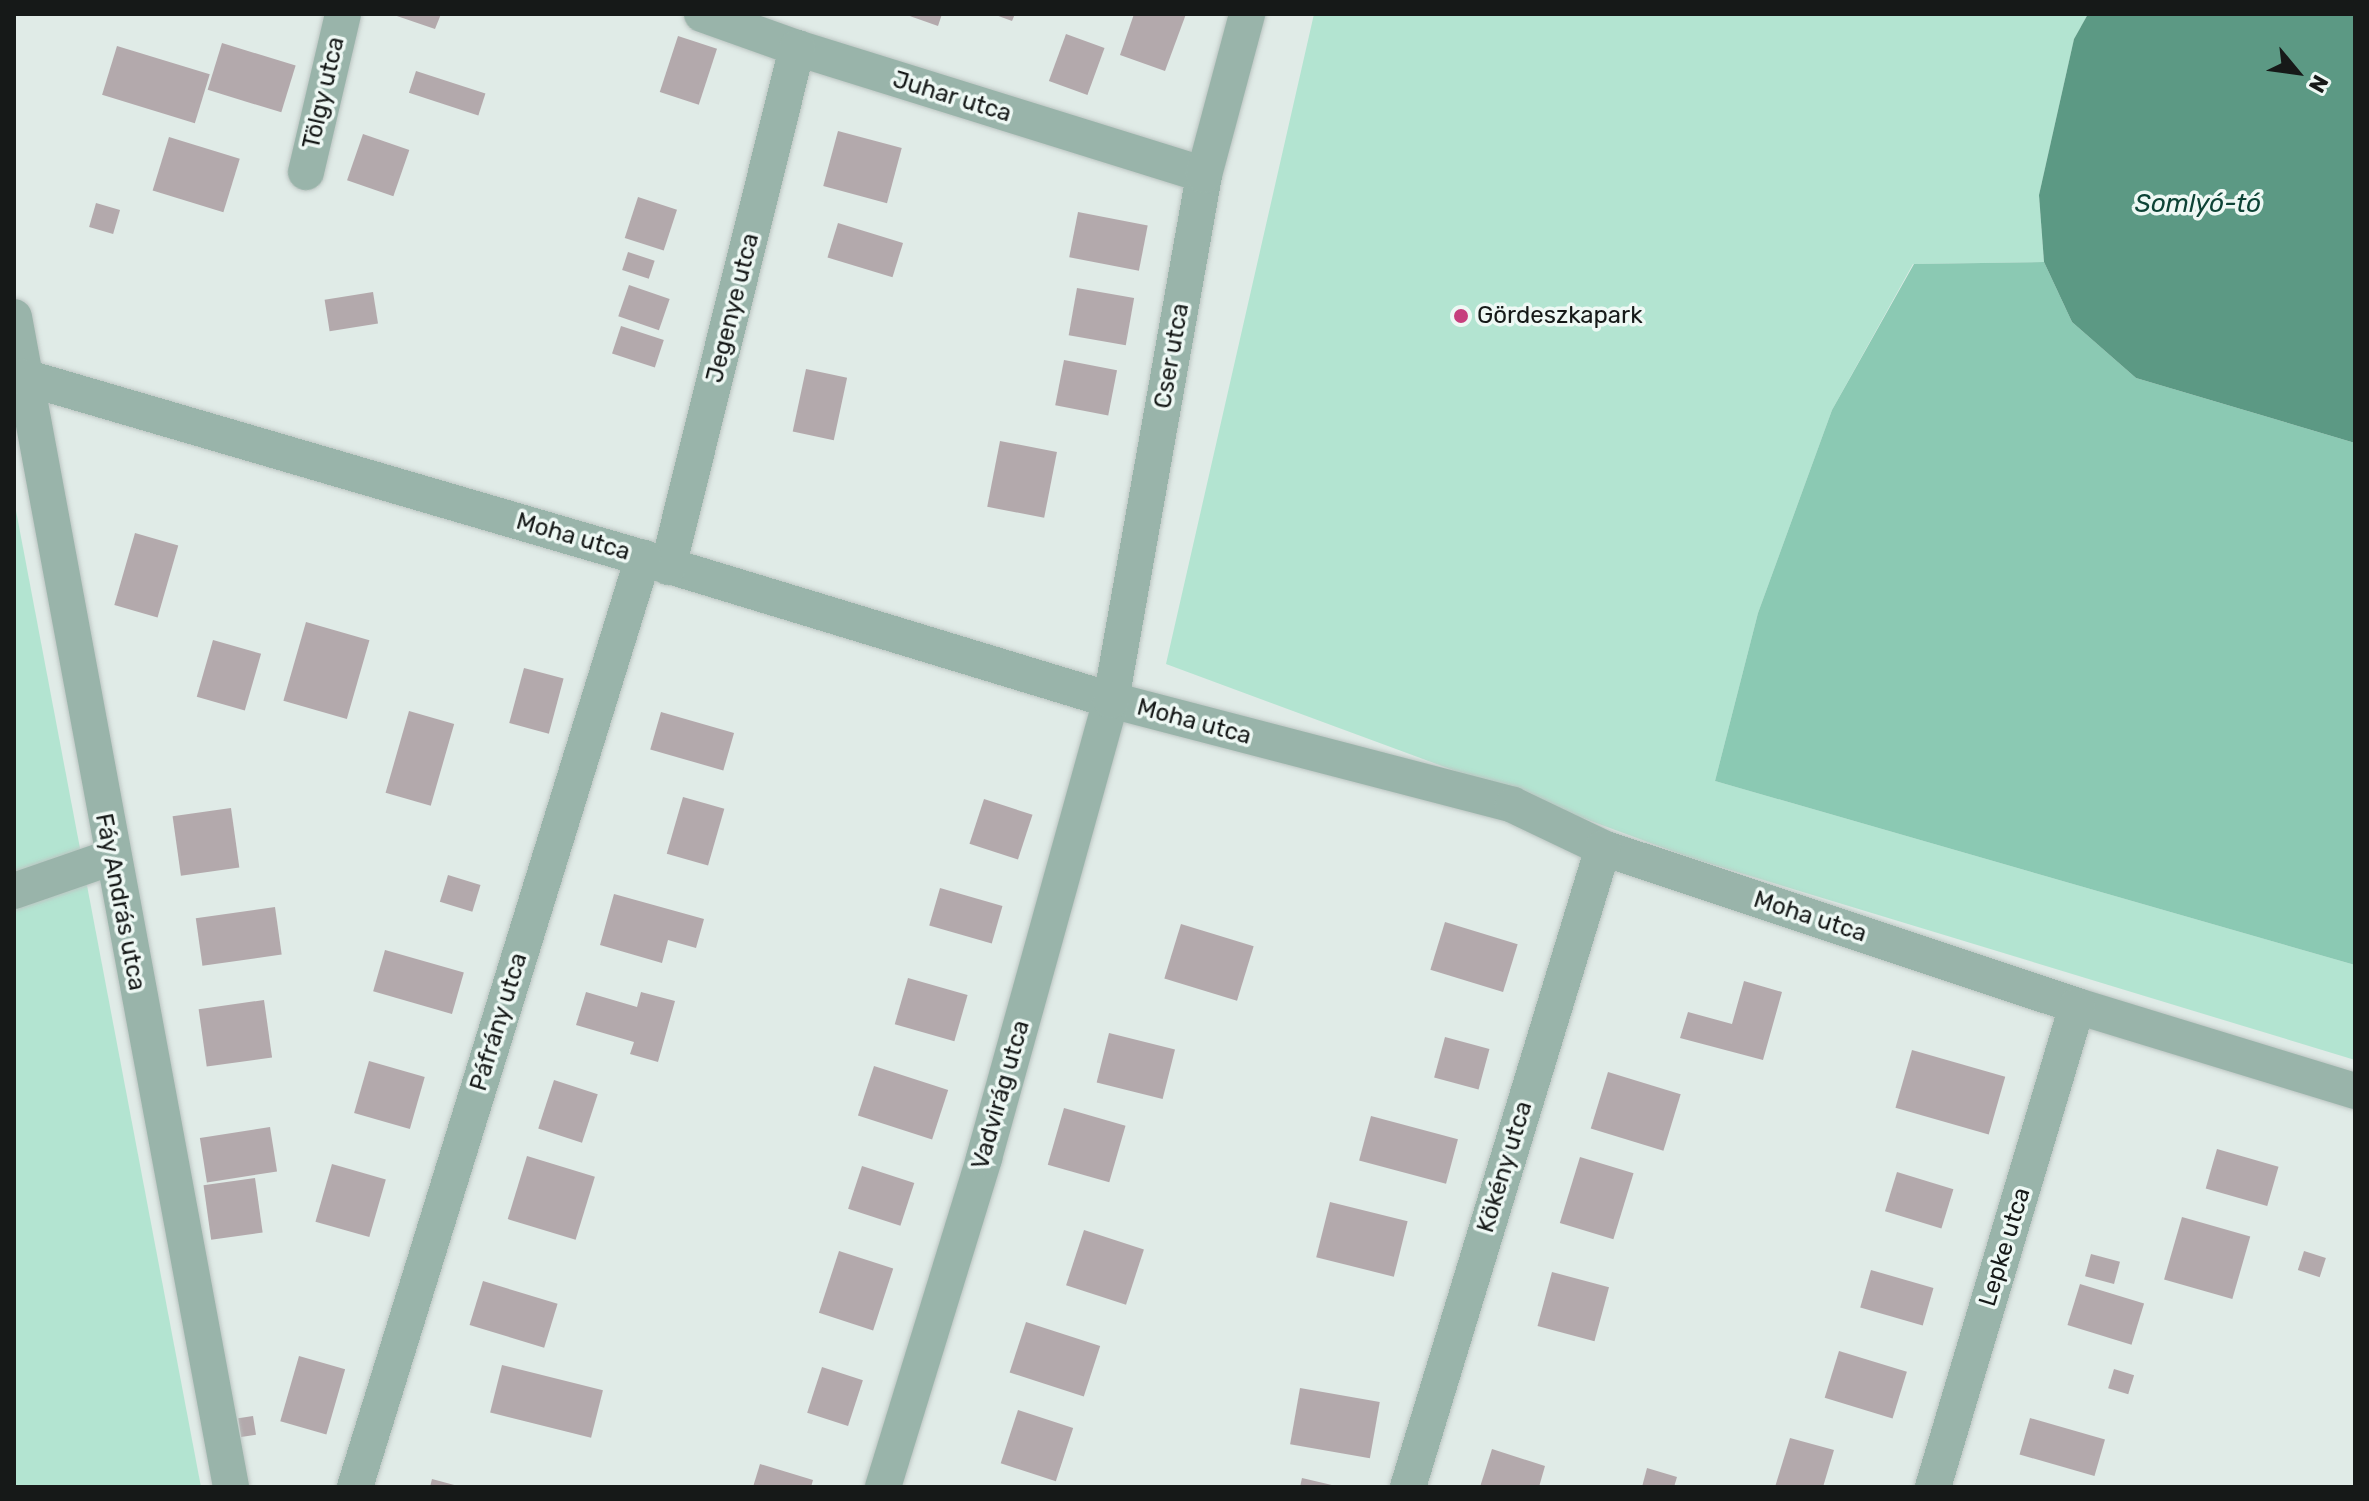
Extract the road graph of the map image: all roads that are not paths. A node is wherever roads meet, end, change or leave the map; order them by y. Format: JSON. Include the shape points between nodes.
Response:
{"nodes":[{"id":1,"x":343,"y":14,"type":"edge"},
{"id":2,"x":702,"y":14,"type":"edge"},
{"id":3,"x":1247,"y":14,"type":"edge"},
{"id":4,"x":797,"y":48,"type":"junction"},
{"id":5,"x":306,"y":172,"type":"dead end"},
{"id":6,"x":1204,"y":175,"type":"junction"},
{"id":7,"x":14,"y":317,"type":"edge"},
{"id":8,"x":24,"y":377,"type":"junction"},
{"id":9,"x":656,"y":562,"type":"junction"},
{"id":10,"x":1111,"y":700,"type":"junction"},
{"id":11,"x":1603,"y":848,"type":"junction"},
{"id":12,"x":112,"y":857,"type":"junction"},
{"id":13,"x":14,"y":891,"type":"edge"},
{"id":14,"x":2077,"y":1006,"type":"junction"},
{"id":15,"x":2355,"y":1091,"type":"edge"},
{"id":16,"x":231,"y":1487,"type":"edge"},
{"id":17,"x":355,"y":1487,"type":"edge"},
{"id":18,"x":883,"y":1487,"type":"edge"},
{"id":19,"x":1408,"y":1487,"type":"edge"},
{"id":20,"x":1933,"y":1487,"type":"edge"}],
"edges":[{"from":1,"to":5,"type":"street","name":"Tölgy utca"},
{"from":2,"to":4,"type":"street","name":"Juhar utca"},
{"from":3,"to":6,"type":"street","name":"Cser utca"},
{"from":4,"to":6,"type":"street","name":"Juhar utca"},
{"from":4,"to":9,"type":"street","name":"Jegenye utca"},
{"from":6,"to":10,"type":"street","name":"Cser utca"},
{"from":7,"to":8,"type":"street","name":"Fáy András utca"},
{"from":8,"to":9,"type":"street","name":"Moha utca"},
{"from":8,"to":12,"type":"street","name":"Fáy András utca"},
{"from":9,"to":10,"type":"street","name":"Moha utca"},
{"from":9,"to":17,"type":"street","name":"Páfrány utca"},
{"from":10,"to":11,"type":"street","name":"Moha utca","via":[[1513,805]]},
{"from":10,"to":18,"type":"street","name":"Vadvirág utca","via":[[984,1158]]},
{"from":11,"to":14,"type":"street","name":"Moha utca"},
{"from":11,"to":19,"type":"street","name":"Kökény utca"},
{"from":12,"to":13,"type":"street"},
{"from":12,"to":16,"type":"street","name":"Fáy András utca"},
{"from":14,"to":15,"type":"street","name":"Moha utca"},
{"from":14,"to":20,"type":"street","name":"Lepke utca"}]}
